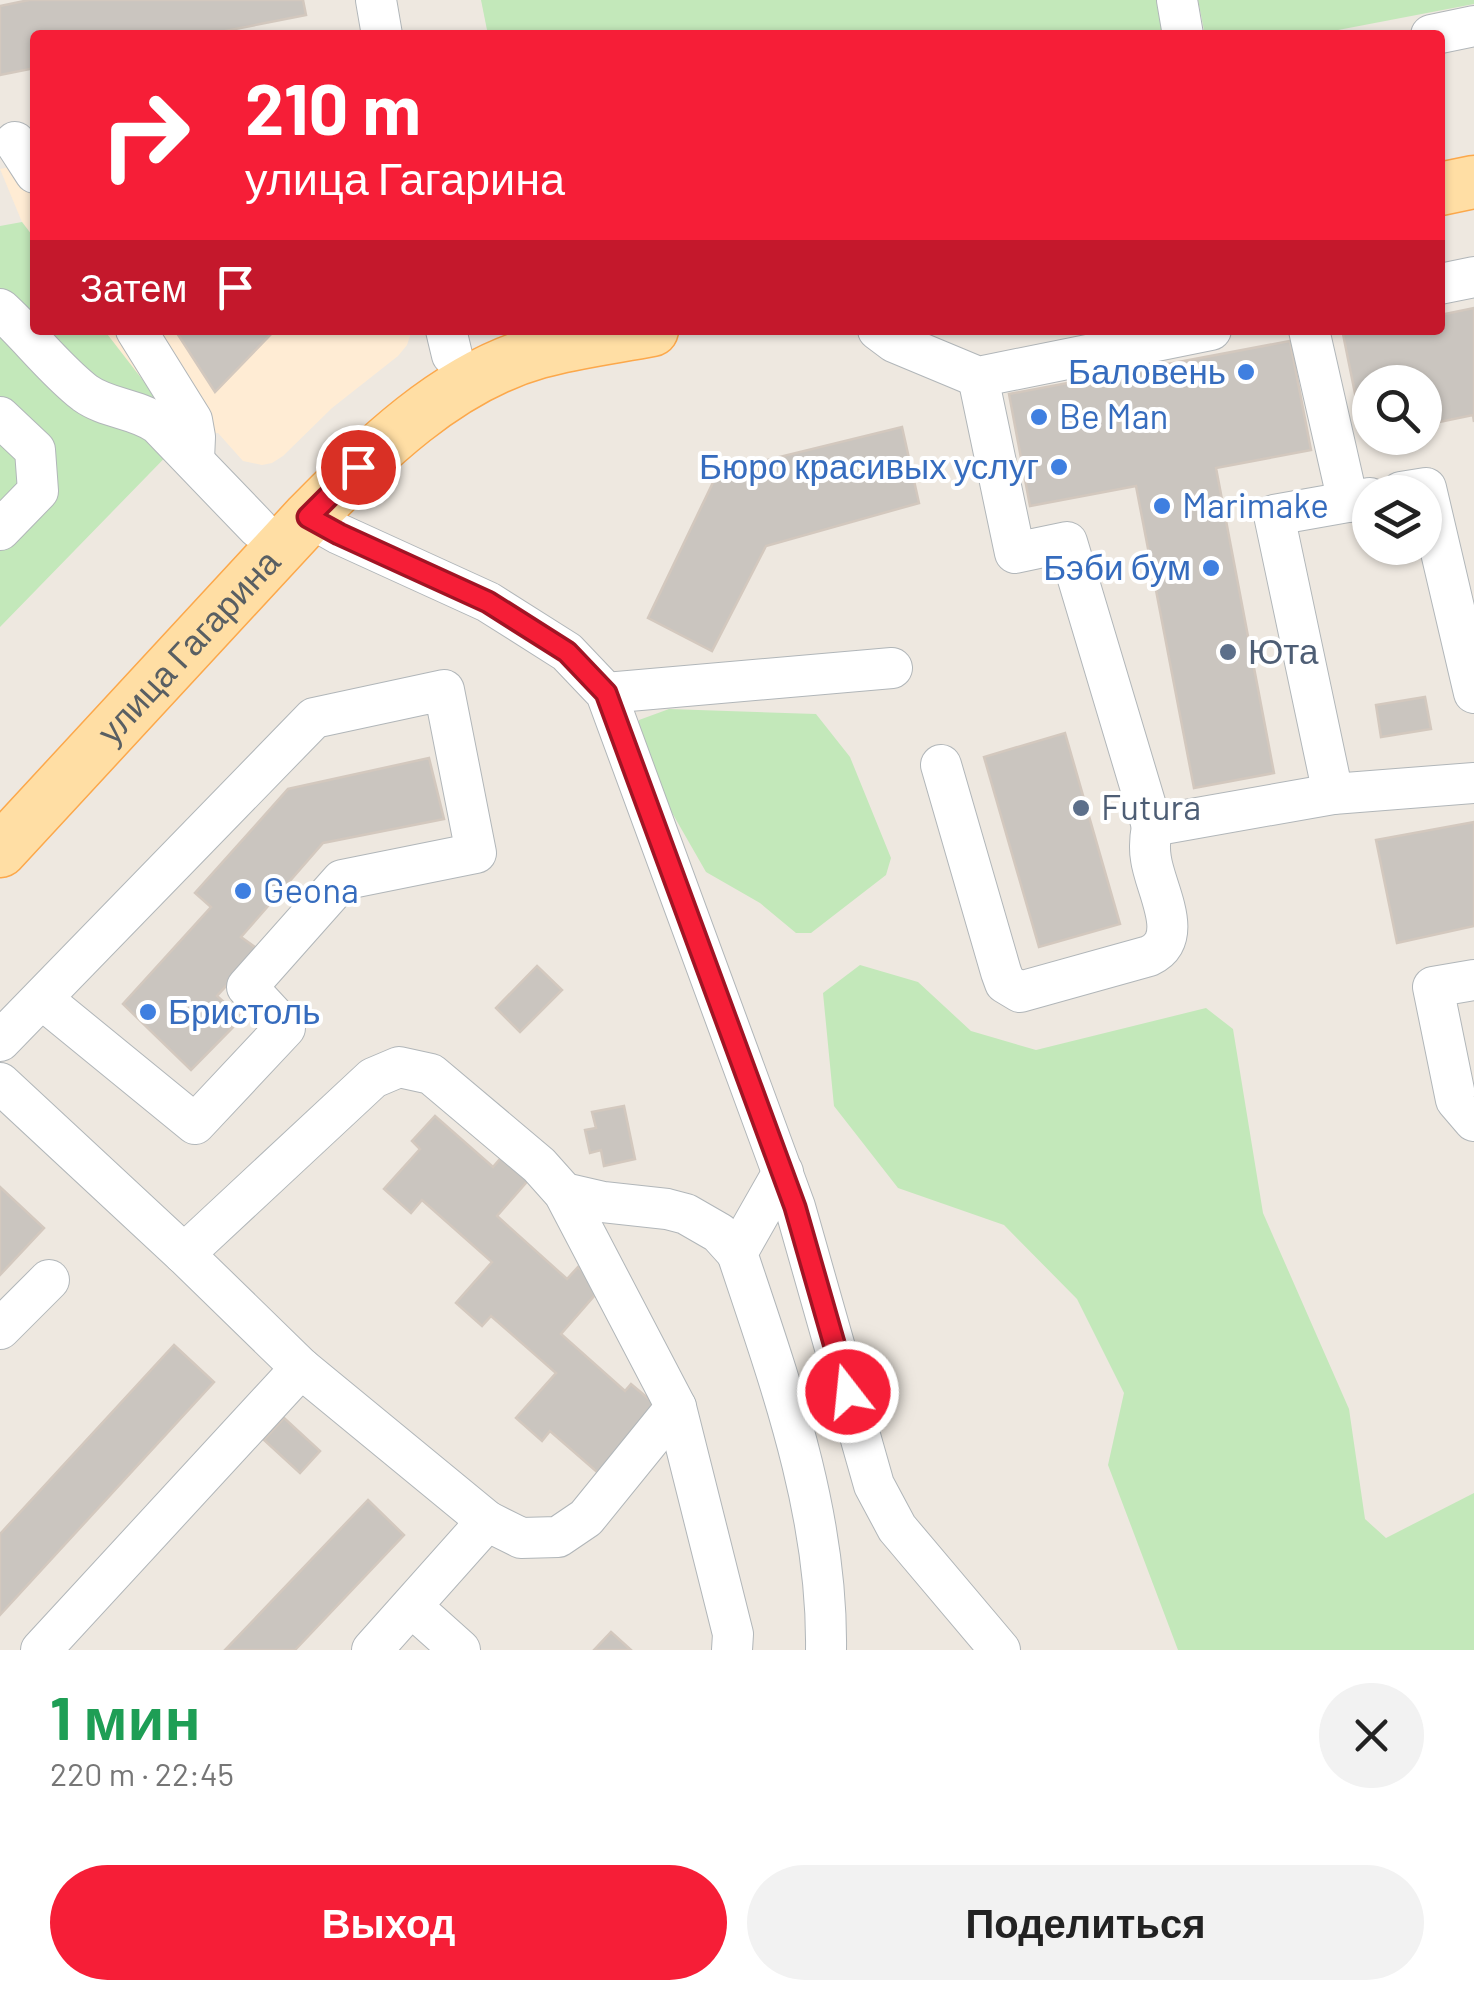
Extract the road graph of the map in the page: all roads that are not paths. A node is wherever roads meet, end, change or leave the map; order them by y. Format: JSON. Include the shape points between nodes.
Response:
{"nodes":[{"id":1,"x":376,"y":0,"type":"edge"},
{"id":2,"x":1177,"y":0,"type":"edge"},
{"id":3,"x":1474,"y":26,"type":"edge"},
{"id":4,"x":381,"y":30,"type":"edge"},
{"id":5,"x":1182,"y":30,"type":"edge"},
{"id":6,"x":1445,"y":32,"type":"edge"},
{"id":7,"x":1474,"y":150,"type":"edge"},
{"id":8,"x":1445,"y":155,"type":"edge"},
{"id":9,"x":1474,"y":182,"type":"edge"},
{"id":10,"x":1445,"y":187,"type":"edge"},
{"id":11,"x":1474,"y":278,"type":"edge"},
{"id":12,"x":1445,"y":283,"type":"edge"},
{"id":13,"x":0,"y":309,"type":"edge"},
{"id":14,"x":139,"y":335,"type":"edge"},
{"id":15,"x":498,"y":335,"type":"edge"},
{"id":16,"x":626,"y":335,"type":"edge"},
{"id":17,"x":885,"y":335,"type":"edge"},
{"id":18,"x":1186,"y":335,"type":"edge"},
{"id":19,"x":1310,"y":335,"type":"edge"},
{"id":20,"x":454,"y":357,"type":"edge"},
{"id":21,"x":978,"y":377,"type":"junction"},
{"id":22,"x":0,"y":416,"type":"edge"},
{"id":23,"x":194,"y":459,"type":"junction"},
{"id":24,"x":1352,"y":476,"type":"edge"},
{"id":25,"x":1352,"y":501,"type":"edge"},
{"id":26,"x":308,"y":517,"type":"junction"},
{"id":27,"x":258,"y":528,"type":"junction"},
{"id":28,"x":0,"y":530,"type":"edge"},
{"id":29,"x":1442,"y":556,"type":"edge"},
{"id":30,"x":892,"y":668,"type":"dead end"},
{"id":31,"x":1474,"y":692,"type":"edge"},
{"id":32,"x":606,"y":693,"type":"junction"},
{"id":33,"x":940,"y":765,"type":"dead end"},
{"id":34,"x":1474,"y":784,"type":"edge"},
{"id":35,"x":1333,"y":794,"type":"junction"},
{"id":36,"x":0,"y":805,"type":"edge"},
{"id":37,"x":1152,"y":826,"type":"junction"},
{"id":38,"x":0,"y":851,"type":"edge"},
{"id":39,"x":1474,"y":980,"type":"edge"},
{"id":40,"x":42,"y":999,"type":"junction"},
{"id":41,"x":0,"y":1041,"type":"edge"},
{"id":42,"x":0,"y":1083,"type":"edge"},
{"id":43,"x":1474,"y":1121,"type":"edge"},
{"id":44,"x":783,"y":1172,"type":"junction"},
{"id":45,"x":564,"y":1193,"type":"junction"},
{"id":46,"x":737,"y":1253,"type":"junction"},
{"id":47,"x":184,"y":1254,"type":"junction"},
{"id":48,"x":49,"y":1280,"type":"dead end"},
{"id":49,"x":0,"y":1329,"type":"edge"},
{"id":50,"x":300,"y":1368,"type":"junction"},
{"id":51,"x":676,"y":1407,"type":"junction"},
{"id":52,"x":487,"y":1521,"type":"junction"},
{"id":53,"x":412,"y":1608,"type":"junction"},
{"id":54,"x":41,"y":1650,"type":"edge"},
{"id":55,"x":372,"y":1650,"type":"edge"},
{"id":56,"x":460,"y":1650,"type":"edge"},
{"id":57,"x":732,"y":1650,"type":"edge"},
{"id":58,"x":826,"y":1650,"type":"edge"},
{"id":59,"x":1000,"y":1650,"type":"edge"}],
"edges":[{"from":1,"to":4,"type":"street"},
{"from":2,"to":5,"type":"street"},
{"from":3,"to":6,"type":"street"},
{"from":7,"to":8,"type":"main road"},
{"from":9,"to":10,"type":"main road"},
{"from":11,"to":12,"type":"street"},
{"from":13,"to":23,"type":"street","via":[[84,392],[149,418]]},
{"from":14,"to":23,"type":"street","via":[[192,420]]},
{"from":15,"to":20,"type":"main road","name":"улица Гагарина"},
{"from":16,"to":20,"type":"main road","name":"улица Гагарина","via":[[505,364]]},
{"from":17,"to":21,"type":"street"},
{"from":18,"to":21,"type":"street"},
{"from":19,"to":24,"type":"street"},
{"from":20,"to":26,"type":"main road","name":"улица Гагарина","via":[[409,423]]},
{"from":20,"to":27,"type":"main road","name":"улица Гагарина","via":[[361,423]]},
{"from":21,"to":37,"type":"street","via":[[1015,553],[1067,542]]},
{"from":22,"to":28,"type":"street","via":[[35,450],[38,491]]},
{"from":23,"to":27,"type":"street"},
{"from":25,"to":35,"type":"street","via":[[1274,516]]},
{"from":26,"to":32,"type":"street","via":[[488,602],[567,652]]},
{"from":26,"to":38,"type":"main road","name":"улица Гагарина"},
{"from":27,"to":36,"type":"main road","name":"улица Гагарина"},
{"from":29,"to":31,"type":"street"},
{"from":30,"to":32,"type":"street"},
{"from":32,"to":44,"type":"street"},
{"from":33,"to":37,"type":"street","via":[[1001,972],[1020,992],[1149,956],[1164,945],[1168,924],[1152,864]]},
{"from":34,"to":35,"type":"street"},
{"from":35,"to":37,"type":"street"},
{"from":39,"to":43,"type":"street","via":[[1433,988],[1452,1088]]},
{"from":40,"to":40,"type":"street","via":[[314,718],[444,690],[476,854],[342,880],[247,988],[286,1028],[195,1124]]},
{"from":40,"to":41,"type":"street"},
{"from":42,"to":47,"type":"street"},
{"from":44,"to":46,"type":"street"},
{"from":44,"to":59,"type":"street","via":[[874,1486],[897,1528]]},
{"from":45,"to":46,"type":"street","via":[[686,1214],[719,1232]]},
{"from":45,"to":47,"type":"street","via":[[431,1074],[400,1067],[373,1078]]},
{"from":45,"to":51,"type":"street"},
{"from":46,"to":58,"type":"street","via":[[810,1498]]},
{"from":47,"to":50,"type":"street"},
{"from":48,"to":49,"type":"street"},
{"from":50,"to":52,"type":"street"},
{"from":50,"to":54,"type":"street"},
{"from":51,"to":52,"type":"street","via":[[586,1518],[558,1537],[521,1538]]},
{"from":51,"to":57,"type":"street"},
{"from":52,"to":53,"type":"street"},
{"from":53,"to":55,"type":"street"},
{"from":53,"to":56,"type":"street"}]}
